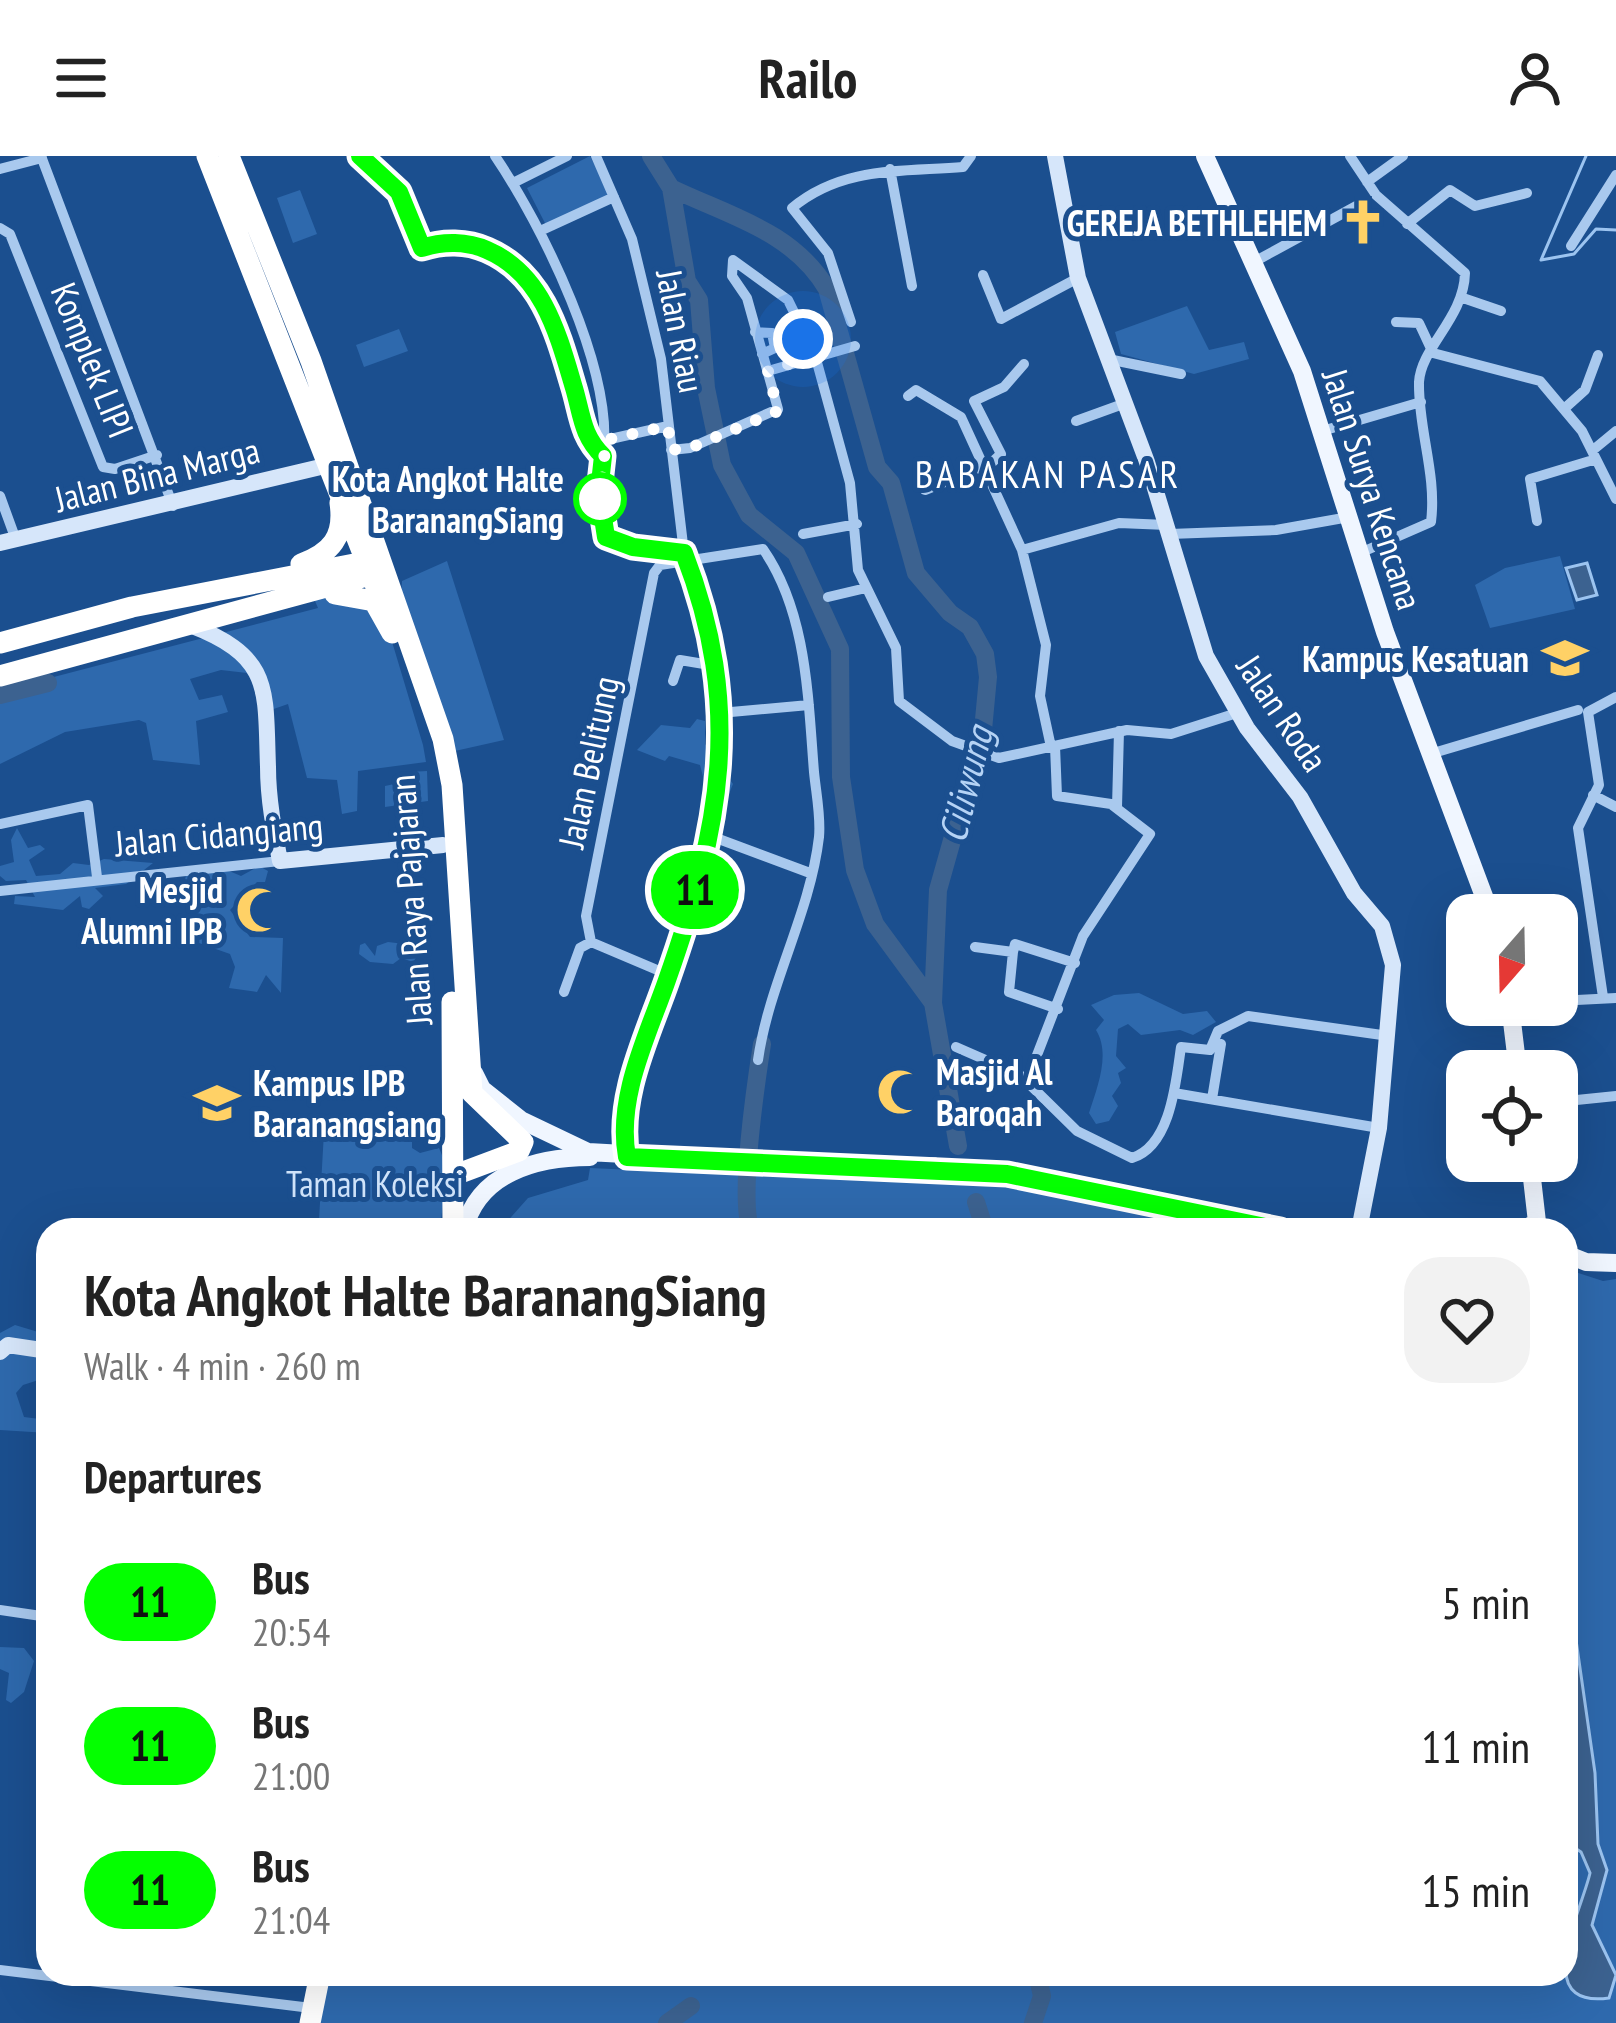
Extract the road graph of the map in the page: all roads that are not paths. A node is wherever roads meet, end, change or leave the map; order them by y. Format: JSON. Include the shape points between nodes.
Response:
{"nodes":[{"id":1,"x":207,"y":156,"type":"edge"},
{"id":2,"x":360,"y":156,"type":"edge"},
{"id":3,"x":495,"y":156,"type":"edge"},
{"id":4,"x":567,"y":156,"type":"edge"},
{"id":5,"x":596,"y":156,"type":"edge"},
{"id":6,"x":859,"y":156,"type":"edge"},
{"id":7,"x":971,"y":156,"type":"edge"},
{"id":8,"x":1055,"y":156,"type":"edge"},
{"id":9,"x":1205,"y":156,"type":"edge"},
{"id":10,"x":1350,"y":156,"type":"edge"},
{"id":11,"x":1403,"y":156,"type":"edge"},
{"id":12,"x":41,"y":157,"type":"edge"},
{"id":13,"x":0,"y":169,"type":"edge"},
{"id":14,"x":890,"y":169,"type":"junction"},
{"id":15,"x":228,"y":170,"type":"edge"},
{"id":16,"x":864,"y":173,"type":"junction"},
{"id":17,"x":1616,"y":175,"type":"edge"},
{"id":18,"x":1367,"y":182,"type":"junction"},
{"id":19,"x":513,"y":183,"type":"junction"},
{"id":20,"x":1527,"y":193,"type":"dead end"},
{"id":21,"x":614,"y":197,"type":"junction"},
{"id":22,"x":1360,"y":204,"type":"dead end"},
{"id":23,"x":1407,"y":224,"type":"junction"},
{"id":24,"x":0,"y":228,"type":"edge"},
{"id":25,"x":540,"y":231,"type":"junction"},
{"id":26,"x":1571,"y":246,"type":"dead end"},
{"id":27,"x":1252,"y":263,"type":"junction"},
{"id":28,"x":983,"y":275,"type":"dead end"},
{"id":29,"x":1078,"y":278,"type":"junction"},
{"id":30,"x":912,"y":286,"type":"dead end"},
{"id":31,"x":1463,"y":298,"type":"junction"},
{"id":32,"x":1502,"y":311,"type":"dead end"},
{"id":33,"x":851,"y":322,"type":"dead end"},
{"id":34,"x":1396,"y":322,"type":"dead end"},
{"id":35,"x":855,"y":346,"type":"dead end"},
{"id":36,"x":1433,"y":353,"type":"junction"},
{"id":37,"x":821,"y":354,"type":"junction"},
{"id":38,"x":1598,"y":355,"type":"dead end"},
{"id":39,"x":1108,"y":359,"type":"junction"},
{"id":40,"x":1024,"y":364,"type":"dead end"},
{"id":41,"x":768,"y":371,"type":"junction"},
{"id":42,"x":1181,"y":374,"type":"dead end"},
{"id":43,"x":908,"y":396,"type":"dead end"},
{"id":44,"x":1421,"y":402,"type":"junction"},
{"id":45,"x":1123,"y":404,"type":"junction"},
{"id":46,"x":1565,"y":408,"type":"junction"},
{"id":47,"x":1076,"y":421,"type":"dead end"},
{"id":48,"x":668,"y":426,"type":"junction"},
{"id":49,"x":1322,"y":431,"type":"junction"},
{"id":50,"x":1616,"y":431,"type":"edge"},
{"id":51,"x":604,"y":448,"type":"junction"},
{"id":52,"x":671,"y":450,"type":"junction"},
{"id":53,"x":157,"y":455,"type":"junction"},
{"id":54,"x":1593,"y":455,"type":"junction"},
{"id":55,"x":985,"y":467,"type":"junction"},
{"id":56,"x":332,"y":473,"type":"junction"},
{"id":57,"x":925,"y":490,"type":"dead end"},
{"id":58,"x":0,"y":496,"type":"edge"},
{"id":59,"x":1616,"y":500,"type":"edge"},
{"id":60,"x":173,"y":506,"type":"junction"},
{"id":61,"x":1349,"y":517,"type":"junction"},
{"id":62,"x":1538,"y":521,"type":"dead end"},
{"id":63,"x":857,"y":524,"type":"junction"},
{"id":64,"x":1168,"y":530,"type":"junction"},
{"id":65,"x":803,"y":534,"type":"dead end"},
{"id":66,"x":8,"y":541,"type":"edge"},
{"id":67,"x":1022,"y":550,"type":"junction"},
{"id":68,"x":1360,"y":553,"type":"junction"},
{"id":69,"x":686,"y":558,"type":"junction"},
{"id":70,"x":377,"y":566,"type":"junction"},
{"id":71,"x":243,"y":584,"type":"junction"},
{"id":72,"x":866,"y":588,"type":"junction"},
{"id":73,"x":312,"y":594,"type":"junction"},
{"id":74,"x":828,"y":598,"type":"dead end"},
{"id":75,"x":190,"y":625,"type":"junction"},
{"id":76,"x":392,"y":634,"type":"junction"},
{"id":77,"x":0,"y":643,"type":"edge"},
{"id":78,"x":716,"y":666,"type":"junction"},
{"id":79,"x":0,"y":676,"type":"edge"},
{"id":80,"x":673,"y":681,"type":"dead end"},
{"id":81,"x":1616,"y":697,"type":"edge"},
{"id":82,"x":809,"y":704,"type":"junction"},
{"id":83,"x":1583,"y":711,"type":"junction"},
{"id":84,"x":720,"y":712,"type":"junction"},
{"id":85,"x":1237,"y":713,"type":"junction"},
{"id":86,"x":1119,"y":731,"type":"junction"},
{"id":87,"x":436,"y":740,"type":"junction"},
{"id":88,"x":1053,"y":747,"type":"junction"},
{"id":89,"x":1430,"y":754,"type":"junction"},
{"id":90,"x":1593,"y":795,"type":"junction"},
{"id":91,"x":1117,"y":807,"type":"junction"},
{"id":92,"x":1616,"y":807,"type":"edge"},
{"id":93,"x":0,"y":824,"type":"edge"},
{"id":94,"x":708,"y":835,"type":"junction"},
{"id":95,"x":443,"y":845,"type":"junction"},
{"id":96,"x":280,"y":861,"type":"junction"},
{"id":97,"x":810,"y":873,"type":"junction"},
{"id":98,"x":97,"y":877,"type":"junction"},
{"id":99,"x":0,"y":891,"type":"edge"},
{"id":100,"x":1483,"y":894,"type":"edge"},
{"id":101,"x":591,"y":942,"type":"junction"},
{"id":102,"x":975,"y":947,"type":"dead end"},
{"id":103,"x":1013,"y":952,"type":"junction"},
{"id":104,"x":1075,"y":963,"type":"junction"},
{"id":105,"x":669,"y":975,"type":"junction"},
{"id":106,"x":564,"y":992,"type":"dead end"},
{"id":107,"x":1609,"y":998,"type":"edge"},
{"id":108,"x":1578,"y":1000,"type":"edge"},
{"id":109,"x":1058,"y":1009,"type":"junction"},
{"id":110,"x":1223,"y":1029,"type":"junction"},
{"id":111,"x":1389,"y":1036,"type":"junction"},
{"id":112,"x":956,"y":1048,"type":"dead end"},
{"id":113,"x":758,"y":1060,"type":"dead end"},
{"id":114,"x":470,"y":1066,"type":"junction"},
{"id":115,"x":1027,"y":1081,"type":"junction"},
{"id":116,"x":1174,"y":1093,"type":"junction"},
{"id":117,"x":1616,"y":1096,"type":"edge"},
{"id":118,"x":1212,"y":1099,"type":"junction"},
{"id":119,"x":1578,"y":1100,"type":"edge"},
{"id":120,"x":1379,"y":1128,"type":"junction"},
{"id":121,"x":629,"y":1157,"type":"junction"},
{"id":122,"x":463,"y":1174,"type":"junction"},
{"id":123,"x":1532,"y":1182,"type":"edge"},
{"id":124,"x":461,"y":1218,"type":"edge"},
{"id":125,"x":465,"y":1218,"type":"edge"},
{"id":126,"x":1222,"y":1218,"type":"edge"},
{"id":127,"x":1362,"y":1218,"type":"edge"},
{"id":128,"x":1537,"y":1218,"type":"edge"},
{"id":129,"x":1578,"y":1259,"type":"edge"},
{"id":130,"x":1616,"y":1263,"type":"edge"},
{"id":131,"x":1,"y":1349,"type":"edge"},
{"id":132,"x":36,"y":1350,"type":"edge"},
{"id":133,"x":0,"y":1610,"type":"edge"},
{"id":134,"x":36,"y":1615,"type":"edge"},
{"id":135,"x":0,"y":1970,"type":"edge"},
{"id":136,"x":36,"y":1974,"type":"edge"},
{"id":137,"x":120,"y":1986,"type":"edge"},
{"id":138,"x":137,"y":1986,"type":"edge"},
{"id":139,"x":309,"y":1986,"type":"edge"},
{"id":140,"x":316,"y":1986,"type":"edge"},
{"id":141,"x":136,"y":1989,"type":"junction"},
{"id":142,"x":305,"y":2018,"type":"edge"}],
"edges":[{"from":1,"to":15,"type":"highway","name":"Jalan Raya Pajajaran"},
{"from":2,"to":51,"type":"street","via":[[399,192],[422,248],[476,245],[517,266],[536,288],[584,431]]},
{"from":3,"to":19,"type":"street"},
{"from":4,"to":19,"type":"street"},
{"from":5,"to":21,"type":"street","name":"Jalan Riau"},
{"from":6,"to":16,"type":"street"},
{"from":7,"to":14,"type":"street","via":[[963,166]]},
{"from":8,"to":29,"type":"street","name":"Jalan Roda"},
{"from":9,"to":27,"type":"main road","name":"Jalan Surya Kencana"},
{"from":10,"to":18,"type":"street"},
{"from":11,"to":18,"type":"street"},
{"from":12,"to":13,"type":"street"},
{"from":12,"to":53,"type":"street"},
{"from":14,"to":16,"type":"street"},
{"from":14,"to":30,"type":"street"},
{"from":15,"to":56,"type":"highway","name":"Jalan Raya Pajajaran"},
{"from":15,"to":70,"type":"highway","name":"Jalan Raya Pajajaran"},
{"from":16,"to":33,"type":"street","via":[[792,208],[828,253]]},
{"from":17,"to":26,"type":"street"},
{"from":18,"to":23,"type":"street"},
{"from":19,"to":25,"type":"street"},
{"from":20,"to":23,"type":"street","via":[[1474,206],[1450,190]]},
{"from":21,"to":25,"type":"street"},
{"from":21,"to":48,"type":"street","name":"Jalan Riau","via":[[649,305]]},
{"from":22,"to":27,"type":"street"},
{"from":23,"to":31,"type":"street","via":[[1465,273]]},
{"from":24,"to":53,"type":"street","name":"Komplek LIPI","via":[[10,234],[104,467]]},
{"from":25,"to":51,"type":"street","via":[[579,324]]},
{"from":27,"to":49,"type":"main road","name":"Jalan Surya Kencana"},
{"from":28,"to":29,"type":"street","via":[[1001,319]]},
{"from":29,"to":39,"type":"street","name":"Jalan Roda"},
{"from":31,"to":32,"type":"street"},
{"from":31,"to":36,"type":"street"},
{"from":34,"to":36,"type":"street","via":[[1419,323]]},
{"from":35,"to":37,"type":"street"},
{"from":36,"to":44,"type":"street","via":[[1419,377]]},
{"from":36,"to":46,"type":"street","via":[[1533,378]]},
{"from":37,"to":41,"type":"street"},
{"from":37,"to":41,"type":"street","via":[[784,296],[730,260]]},
{"from":37,"to":63,"type":"street"},
{"from":38,"to":46,"type":"street","via":[[1586,390]]},
{"from":39,"to":42,"type":"street"},
{"from":39,"to":45,"type":"street","name":"Jalan Roda"},
{"from":40,"to":55,"type":"street","via":[[1004,387],[974,401],[1001,454]]},
{"from":41,"to":52,"type":"street","via":[[778,410]]},
{"from":43,"to":55,"type":"street","via":[[916,390],[959,416]]},
{"from":44,"to":49,"type":"street"},
{"from":44,"to":68,"type":"street","via":[[1431,521]]},
{"from":45,"to":47,"type":"street"},
{"from":45,"to":64,"type":"street","name":"Jalan Roda"},
{"from":46,"to":54,"type":"street"},
{"from":48,"to":51,"type":"street"},
{"from":48,"to":52,"type":"street","name":"Jalan Riau"},
{"from":49,"to":61,"type":"main road","name":"Jalan Surya Kencana"},
{"from":50,"to":54,"type":"street"},
{"from":51,"to":69,"type":"street","via":[[606,537]]},
{"from":52,"to":69,"type":"street","name":"Jalan Riau"},
{"from":53,"to":60,"type":"street"},
{"from":54,"to":59,"type":"street"},
{"from":54,"to":62,"type":"street","via":[[1530,479]]},
{"from":55,"to":57,"type":"street"},
{"from":55,"to":67,"type":"street"},
{"from":56,"to":60,"type":"street","name":"Jalan Bina Marga"},
{"from":56,"to":70,"type":"highway","name":"Jalan Raya Pajajaran"},
{"from":56,"to":71,"type":"highway","via":[[341,523],[328,552]]},
{"from":58,"to":66,"type":"street"},
{"from":60,"to":66,"type":"street","name":"Jalan Bina Marga"},
{"from":61,"to":64,"type":"street","via":[[1276,530]]},
{"from":61,"to":68,"type":"main road","name":"Jalan Surya Kencana"},
{"from":63,"to":65,"type":"street"},
{"from":63,"to":72,"type":"street"},
{"from":64,"to":67,"type":"street","via":[[1119,523]]},
{"from":64,"to":85,"type":"street","name":"Jalan Roda","via":[[1206,656]]},
{"from":67,"to":88,"type":"street","via":[[1046,645],[1040,695]]},
{"from":68,"to":89,"type":"main road","name":"Jalan Surya Kencana"},
{"from":69,"to":78,"type":"street"},
{"from":69,"to":82,"type":"street","via":[[766,552],[799,636]]},
{"from":69,"to":101,"type":"street","name":"Jalan Belitung","via":[[654,573],[586,916]]},
{"from":70,"to":71,"type":"highway"},
{"from":70,"to":73,"type":"highway"},
{"from":70,"to":76,"type":"highway","name":"Jalan Raya Pajajaran"},
{"from":70,"to":87,"type":"highway","name":"Jalan Raya Pajajaran"},
{"from":71,"to":77,"type":"highway"},
{"from":72,"to":74,"type":"street"},
{"from":72,"to":88,"type":"street","via":[[894,640],[898,701],[922,723],[989,756]]},
{"from":73,"to":75,"type":"highway"},
{"from":73,"to":76,"type":"highway","via":[[374,602]]},
{"from":75,"to":79,"type":"highway"},
{"from":75,"to":96,"type":"street","via":[[231,642],[260,674]]},
{"from":76,"to":87,"type":"highway","name":"Jalan Raya Pajajaran"},
{"from":78,"to":80,"type":"street","via":[[680,660]]},
{"from":78,"to":84,"type":"street"},
{"from":81,"to":83,"type":"street"},
{"from":82,"to":84,"type":"street"},
{"from":82,"to":97,"type":"street","via":[[819,835]]},
{"from":83,"to":89,"type":"street"},
{"from":83,"to":90,"type":"street","via":[[1599,780]]},
{"from":84,"to":94,"type":"street","via":[[721,774]]},
{"from":85,"to":86,"type":"street","via":[[1171,734]]},
{"from":85,"to":111,"type":"street","name":"Jalan Roda","via":[[1382,926],[1395,981]]},
{"from":86,"to":88,"type":"street"},
{"from":86,"to":91,"type":"street"},
{"from":87,"to":95,"type":"highway","name":"Jalan Raya Pajajaran"},
{"from":87,"to":114,"type":"highway","name":"Jalan Raya Pajajaran","via":[[452,785]]},
{"from":88,"to":91,"type":"street","via":[[1058,796]]},
{"from":89,"to":100,"type":"main road","name":"Jalan Surya Kencana"},
{"from":90,"to":92,"type":"street"},
{"from":90,"to":107,"type":"street","via":[[1578,828]]},
{"from":91,"to":104,"type":"street","via":[[1150,831],[1148,840],[1103,901]]},
{"from":93,"to":98,"type":"street","via":[[88,805]]},
{"from":94,"to":97,"type":"street"},
{"from":94,"to":105,"type":"street"},
{"from":95,"to":96,"type":"street","name":"Jalan Cidangiang"},
{"from":95,"to":122,"type":"highway","name":"Jalan Raya Pajajaran"},
{"from":96,"to":98,"type":"street","name":"Jalan Cidangiang"},
{"from":97,"to":113,"type":"street"},
{"from":98,"to":99,"type":"street","name":"Jalan Cidangiang"},
{"from":101,"to":105,"type":"street"},
{"from":101,"to":106,"type":"street","name":"Jalan Belitung","via":[[580,948]]},
{"from":102,"to":103,"type":"street"},
{"from":103,"to":104,"type":"street","via":[[1015,944]]},
{"from":103,"to":109,"type":"street","via":[[1010,992]]},
{"from":104,"to":109,"type":"street"},
{"from":105,"to":121,"type":"street","via":[[629,1094]]},
{"from":107,"to":108,"type":"street"},
{"from":109,"to":115,"type":"street"},
{"from":110,"to":111,"type":"street","via":[[1248,1016]]},
{"from":110,"to":116,"type":"street","via":[[1210,1050],[1181,1047]]},
{"from":110,"to":118,"type":"street"},
{"from":111,"to":120,"type":"street","name":"Jalan Roda"},
{"from":112,"to":115,"type":"street"},
{"from":114,"to":121,"type":"main road","via":[[482,1089],[540,1131],[588,1153]]},
{"from":114,"to":122,"type":"highway","name":"Jalan Raya Pajajaran","via":[[472,1093],[519,1134],[523,1147]]},
{"from":115,"to":116,"type":"street","via":[[1077,1131],[1132,1158],[1153,1142]]},
{"from":116,"to":118,"type":"street"},
{"from":117,"to":119,"type":"street"},
{"from":118,"to":120,"type":"street"},
{"from":120,"to":127,"type":"street","name":"Jalan Roda"},
{"from":121,"to":125,"type":"main road","via":[[547,1160],[490,1183]]},
{"from":121,"to":126,"type":"main road","via":[[1007,1174]]},
{"from":122,"to":124,"type":"highway","name":"Jalan Raya Pajajaran"},
{"from":123,"to":128,"type":"main road"},
{"from":129,"to":130,"type":"main road"},
{"from":131,"to":132,"type":"street"},
{"from":133,"to":134,"type":"street"},
{"from":135,"to":136,"type":"street"},
{"from":137,"to":141,"type":"street"},
{"from":138,"to":141,"type":"street"},
{"from":139,"to":142,"type":"highway"},
{"from":140,"to":142,"type":"highway"},
{"from":141,"to":142,"type":"street"}]}
